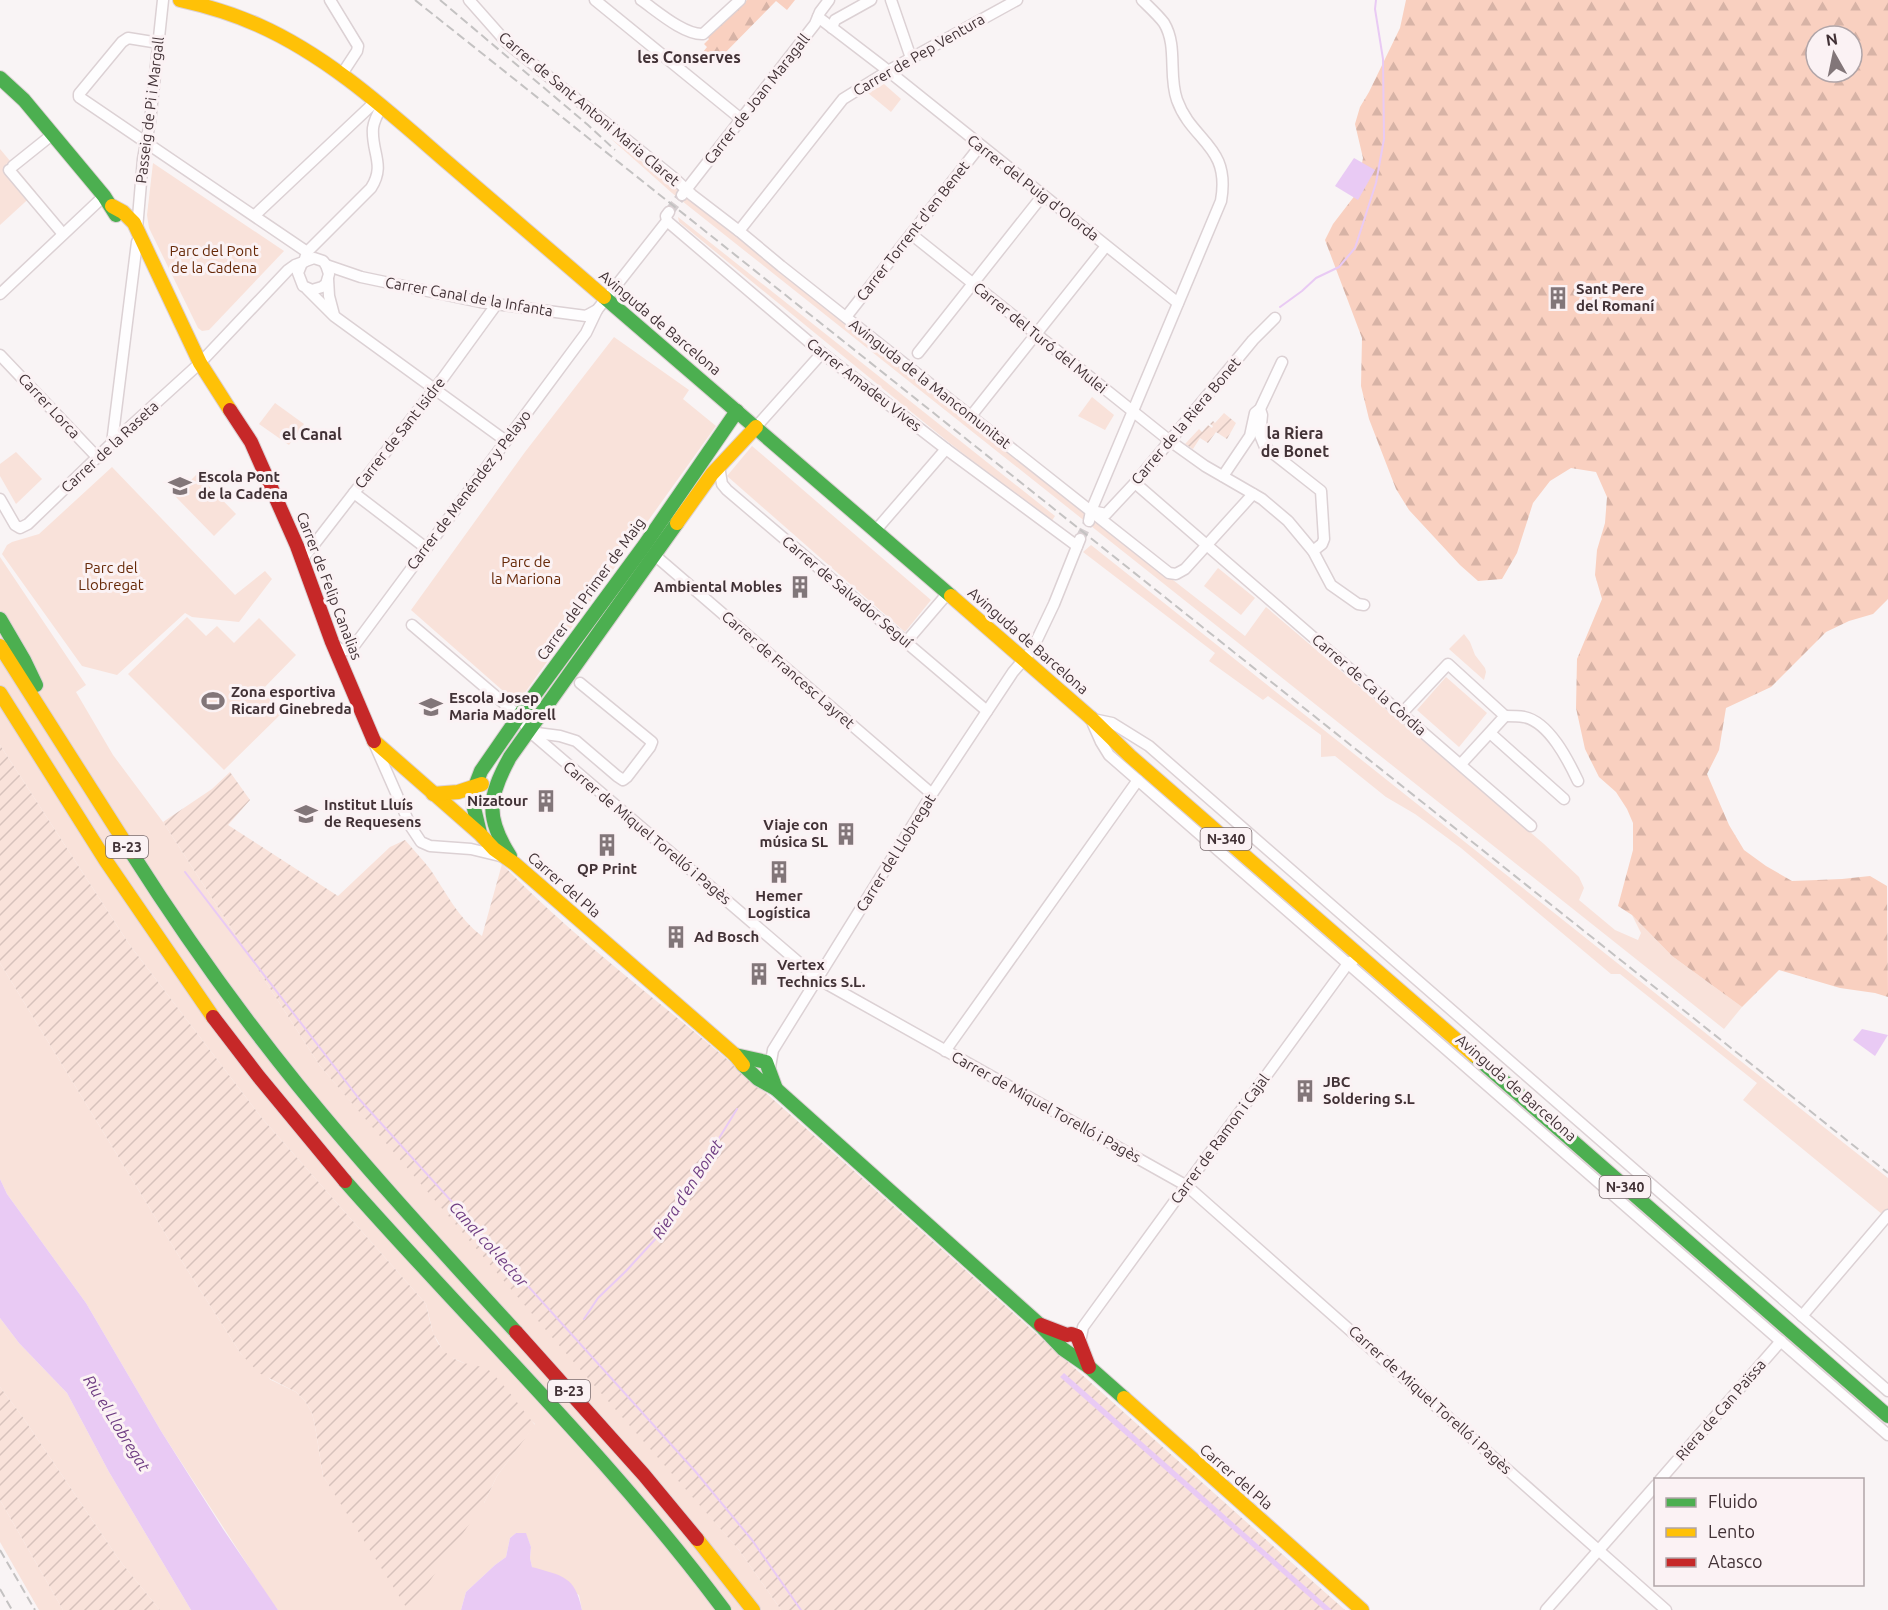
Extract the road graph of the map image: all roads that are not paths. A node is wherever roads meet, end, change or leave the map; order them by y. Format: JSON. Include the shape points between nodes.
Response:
{"nodes":[{"id":1,"x":164,"y":0,"type":"edge"},
{"id":2,"x":180,"y":0,"type":"edge"},
{"id":3,"x":330,"y":0,"type":"edge"},
{"id":4,"x":469,"y":0,"type":"edge"},
{"id":5,"x":595,"y":0,"type":"edge"},
{"id":6,"x":642,"y":0,"type":"edge"},
{"id":7,"x":740,"y":0,"type":"edge"},
{"id":8,"x":830,"y":0,"type":"edge"},
{"id":9,"x":871,"y":0,"type":"edge"},
{"id":10,"x":891,"y":0,"type":"edge"},
{"id":11,"x":1016,"y":0,"type":"edge"},
{"id":12,"x":1142,"y":0,"type":"edge"},
{"id":13,"x":608,"y":4,"type":"edge"},
{"id":14,"x":818,"y":17,"type":"junction"},
{"id":15,"x":832,"y":28,"type":"junction"},
{"id":16,"x":159,"y":44,"type":"junction"},
{"id":17,"x":911,"y":58,"type":"junction"},
{"id":18,"x":888,"y":71,"type":"junction"},
{"id":19,"x":342,"y":74,"type":"junction"},
{"id":20,"x":0,"y":78,"type":"edge"},
{"id":21,"x":379,"y":103,"type":"junction"},
{"id":22,"x":741,"y":119,"type":"junction"},
{"id":23,"x":53,"y":134,"type":"junction"},
{"id":24,"x":146,"y":143,"type":"junction"},
{"id":25,"x":980,"y":146,"type":"junction"},
{"id":26,"x":684,"y":193,"type":"junction"},
{"id":27,"x":1043,"y":195,"type":"junction"},
{"id":28,"x":111,"y":206,"type":"junction"},
{"id":29,"x":255,"y":215,"type":"junction"},
{"id":30,"x":136,"y":229,"type":"junction"},
{"id":31,"x":739,"y":231,"type":"junction"},
{"id":32,"x":63,"y":234,"type":"junction"},
{"id":33,"x":911,"y":234,"type":"junction"},
{"id":34,"x":1106,"y":246,"type":"junction"},
{"id":35,"x":304,"y":259,"type":"junction"},
{"id":36,"x":326,"y":265,"type":"junction"},
{"id":37,"x":328,"y":279,"type":"junction"},
{"id":38,"x":280,"y":280,"type":"junction"},
{"id":39,"x":973,"y":284,"type":"junction"},
{"id":40,"x":305,"y":287,"type":"junction"},
{"id":41,"x":0,"y":294,"type":"edge"},
{"id":42,"x":606,"y":299,"type":"junction"},
{"id":43,"x":1178,"y":303,"type":"junction"},
{"id":44,"x":496,"y":305,"type":"junction"},
{"id":45,"x":597,"y":310,"type":"junction"},
{"id":46,"x":334,"y":316,"type":"junction"},
{"id":47,"x":846,"y":317,"type":"junction"},
{"id":48,"x":1275,"y":318,"type":"dead end"},
{"id":49,"x":1035,"y":334,"type":"junction"},
{"id":50,"x":188,"y":339,"type":"junction"},
{"id":51,"x":219,"y":341,"type":"junction"},
{"id":52,"x":918,"y":352,"type":"dead end"},
{"id":53,"x":822,"y":353,"type":"junction"},
{"id":54,"x":0,"y":355,"type":"edge"},
{"id":55,"x":1282,"y":362,"type":"dead end"},
{"id":56,"x":200,"y":363,"type":"junction"},
{"id":57,"x":434,"y":390,"type":"junction"},
{"id":58,"x":1260,"y":409,"type":"junction"},
{"id":59,"x":737,"y":411,"type":"junction"},
{"id":60,"x":1134,"y":412,"type":"junction"},
{"id":61,"x":971,"y":416,"type":"junction"},
{"id":62,"x":756,"y":427,"type":"junction"},
{"id":63,"x":506,"y":441,"type":"junction"},
{"id":64,"x":1170,"y":441,"type":"junction"},
{"id":65,"x":112,"y":443,"type":"junction"},
{"id":66,"x":946,"y":449,"type":"junction"},
{"id":67,"x":98,"y":458,"type":"junction"},
{"id":68,"x":719,"y":466,"type":"junction"},
{"id":69,"x":1223,"y":476,"type":"junction"},
{"id":70,"x":1135,"y":483,"type":"junction"},
{"id":71,"x":354,"y":493,"type":"junction"},
{"id":72,"x":1253,"y":494,"type":"junction"},
{"id":73,"x":0,"y":499,"type":"edge"},
{"id":74,"x":1090,"y":516,"type":"junction"},
{"id":75,"x":876,"y":530,"type":"junction"},
{"id":76,"x":1206,"y":546,"type":"junction"},
{"id":77,"x":426,"y":548,"type":"junction"},
{"id":78,"x":649,"y":550,"type":"junction"},
{"id":79,"x":1312,"y":551,"type":"junction"},
{"id":80,"x":302,"y":560,"type":"junction"},
{"id":81,"x":948,"y":593,"type":"junction"},
{"id":82,"x":1365,"y":605,"type":"dead end"},
{"id":83,"x":0,"y":619,"type":"edge"},
{"id":84,"x":412,"y":625,"type":"dead end"},
{"id":85,"x":332,"y":642,"type":"junction"},
{"id":86,"x":906,"y":642,"type":"junction"},
{"id":87,"x":0,"y":646,"type":"edge"},
{"id":88,"x":1024,"y":659,"type":"junction"},
{"id":89,"x":580,"y":683,"type":"dead end"},
{"id":90,"x":0,"y":693,"type":"edge"},
{"id":91,"x":987,"y":711,"type":"junction"},
{"id":92,"x":1402,"y":713,"type":"junction"},
{"id":93,"x":519,"y":716,"type":"junction"},
{"id":94,"x":1505,"y":716,"type":"junction"},
{"id":95,"x":0,"y":717,"type":"edge"},
{"id":96,"x":1091,"y":718,"type":"junction"},
{"id":97,"x":529,"y":731,"type":"junction"},
{"id":98,"x":1490,"y":733,"type":"junction"},
{"id":99,"x":58,"y":736,"type":"junction"},
{"id":100,"x":373,"y":740,"type":"junction"},
{"id":101,"x":1159,"y":755,"type":"junction"},
{"id":102,"x":1126,"y":761,"type":"junction"},
{"id":103,"x":1461,"y":764,"type":"junction"},
{"id":104,"x":502,"y":771,"type":"junction"},
{"id":105,"x":1138,"y":780,"type":"junction"},
{"id":106,"x":1578,"y":781,"type":"dead end"},
{"id":107,"x":474,"y":789,"type":"junction"},
{"id":108,"x":433,"y":794,"type":"junction"},
{"id":109,"x":932,"y":795,"type":"junction"},
{"id":110,"x":1564,"y":799,"type":"dead end"},
{"id":111,"x":1532,"y":826,"type":"dead end"},
{"id":112,"x":88,"y":832,"type":"junction"},
{"id":113,"x":480,"y":834,"type":"junction"},
{"id":114,"x":510,"y":861,"type":"junction"},
{"id":115,"x":1362,"y":957,"type":"junction"},
{"id":116,"x":1348,"y":963,"type":"junction"},
{"id":117,"x":818,"y":979,"type":"junction"},
{"id":118,"x":945,"y":1051,"type":"junction"},
{"id":119,"x":762,"y":1070,"type":"junction"},
{"id":120,"x":1186,"y":1185,"type":"junction"},
{"id":121,"x":1888,"y":1215,"type":"edge"},
{"id":122,"x":1802,"y":1316,"type":"junction"},
{"id":123,"x":1073,"y":1341,"type":"junction"},
{"id":124,"x":1781,"y":1341,"type":"junction"},
{"id":125,"x":1888,"y":1391,"type":"edge"},
{"id":126,"x":1888,"y":1416,"type":"edge"},
{"id":127,"x":1888,"y":1435,"type":"edge"},
{"id":128,"x":1661,"y":1478,"type":"edge"},
{"id":129,"x":1654,"y":1487,"type":"edge"},
{"id":130,"x":1598,"y":1550,"type":"junction"},
{"id":131,"x":724,"y":1610,"type":"edge"},
{"id":132,"x":753,"y":1610,"type":"edge"},
{"id":133,"x":1362,"y":1610,"type":"edge"},
{"id":134,"x":1546,"y":1610,"type":"edge"},
{"id":135,"x":1666,"y":1610,"type":"edge"}],
"edges":[{"from":1,"to":16,"type":"street","name":"Passeig de Pi i Margall"},
{"from":2,"to":19,"type":"main road","name":"Avinguda de Barcelona","number":"N-340","via":[[267,29]]},
{"from":3,"to":19,"type":"street","via":[[358,46]]},
{"from":4,"to":26,"type":"street","name":"Carrer de Sant Antoni Maria Claret","via":[[507,43],[674,178]]},
{"from":5,"to":13,"type":"street"},
{"from":6,"to":7,"type":"street","via":[[668,19],[703,34]]},
{"from":8,"to":14,"type":"street","name":"Carrer de Joan Maragall"},
{"from":9,"to":15,"type":"street","via":[[834,21]]},
{"from":10,"to":17,"type":"street"},
{"from":11,"to":17,"type":"street","name":"Carrer de Pep Ventura"},
{"from":12,"to":43,"type":"street","name":"Carrer de la Riera Bonet","via":[[1167,30],[1178,102],[1214,152],[1224,178],[1221,201]]},
{"from":13,"to":22,"type":"street"},
{"from":14,"to":15,"type":"street","name":"Carrer del Puig d'Olorda"},
{"from":14,"to":22,"type":"street","name":"Carrer de Joan Maragall"},
{"from":15,"to":18,"type":"street","name":"Carrer del Puig d'Olorda"},
{"from":16,"to":24,"type":"street","name":"Passeig de Pi i Margall"},
{"from":16,"to":24,"type":"street","via":[[128,38],[79,93],[79,97]]},
{"from":17,"to":18,"type":"street","name":"Carrer de Pep Ventura"},
{"from":18,"to":25,"type":"street","name":"Carrer del Puig d'Olorda"},
{"from":18,"to":31,"type":"street","name":"Carrer de Pep Ventura","via":[[843,99]]},
{"from":19,"to":21,"type":"main road","name":"Avinguda de Barcelona","number":"N-340"},
{"from":20,"to":23,"type":"main road"},
{"from":21,"to":29,"type":"street"},
{"from":21,"to":35,"type":"street","name":"Carrer de la Raseta","via":[[373,127],[379,164],[376,181]]},
{"from":21,"to":42,"type":"main road","name":"Avinguda de Barcelona","number":"N-340"},
{"from":22,"to":26,"type":"street","name":"Carrer de Joan Maragall"},
{"from":23,"to":28,"type":"main road"},
{"from":23,"to":32,"type":"street","via":[[11,168]]},
{"from":24,"to":29,"type":"street"},
{"from":24,"to":30,"type":"street","name":"Passeig de Pi i Margall"},
{"from":25,"to":27,"type":"street","name":"Carrer del Puig d'Olorda"},
{"from":25,"to":33,"type":"street","name":"Carrer Torrent d'en Benet"},
{"from":26,"to":31,"type":"street","name":"Avinguda de la Mancomunitat"},
{"from":27,"to":34,"type":"street","name":"Carrer del Puig d'Olorda"},
{"from":27,"to":39,"type":"street"},
{"from":28,"to":30,"type":"main road"},
{"from":28,"to":32,"type":"street"},
{"from":29,"to":35,"type":"street"},
{"from":30,"to":50,"type":"main road","name":"Carrer de Felip Canalias","via":[[146,259]]},
{"from":30,"to":65,"type":"street","name":"Passeig de Pi i Margall"},
{"from":31,"to":47,"type":"street","name":"Avinguda de la Mancomunitat"},
{"from":32,"to":41,"type":"street"},
{"from":33,"to":39,"type":"street","name":"Carrer del Turó del Mulei"},
{"from":33,"to":47,"type":"street","name":"Carrer Torrent d'en Benet"},
{"from":34,"to":43,"type":"street","name":"Carrer del Puig d'Olorda"},
{"from":34,"to":49,"type":"street"},
{"from":35,"to":36,"type":"street","via":[[314,258]]},
{"from":35,"to":38,"type":"street","name":"Carrer de la Raseta"},
{"from":35,"to":40,"type":"street","via":[[298,273]]},
{"from":36,"to":37,"type":"street"},
{"from":36,"to":44,"type":"street","name":"Carrer Canal de la Infanta","via":[[361,277]]},
{"from":37,"to":40,"type":"street","via":[[322,287]]},
{"from":37,"to":46,"type":"street"},
{"from":38,"to":40,"type":"street","via":[[293,278]]},
{"from":38,"to":51,"type":"street","name":"Carrer de la Raseta"},
{"from":39,"to":49,"type":"street","name":"Carrer del Turó del Mulei"},
{"from":39,"to":52,"type":"street"},
{"from":40,"to":46,"type":"street"},
{"from":42,"to":45,"type":"street"},
{"from":42,"to":53,"type":"street","name":"Carrer Amadeu Vives","via":[[668,217]]},
{"from":42,"to":59,"type":"main road","name":"Avinguda de Barcelona","number":"N-340"},
{"from":43,"to":60,"type":"street","name":"Carrer de la Riera Bonet"},
{"from":44,"to":45,"type":"street","name":"Carrer Canal de la Infanta","via":[[581,316]]},
{"from":44,"to":57,"type":"street","name":"Carrer de Sant Isidre"},
{"from":45,"to":63,"type":"street","name":"Carrer de Menéndez y Pelayo","via":[[586,333]]},
{"from":46,"to":57,"type":"street"},
{"from":47,"to":61,"type":"street","name":"Avinguda de la Mancomunitat"},
{"from":48,"to":64,"type":"street","name":"Carrer de la Riera Bonet"},
{"from":49,"to":60,"type":"street","name":"Carrer del Turó del Mulei"},
{"from":49,"to":61,"type":"street"},
{"from":50,"to":51,"type":"street","via":[[196,345]]},
{"from":50,"to":56,"type":"main road","name":"Carrer de Felip Canalias"},
{"from":51,"to":56,"type":"street","name":"Carrer de la Raseta","via":[[202,353]]},
{"from":53,"to":62,"type":"street"},
{"from":53,"to":66,"type":"street","name":"Carrer Amadeu Vives"},
{"from":54,"to":67,"type":"street","name":"Carrer Lorca"},
{"from":55,"to":58,"type":"street"},
{"from":56,"to":65,"type":"street","name":"Carrer de la Raseta"},
{"from":56,"to":80,"type":"main road","name":"Carrer de Felip Canalias","via":[[251,442]]},
{"from":57,"to":63,"type":"street"},
{"from":57,"to":71,"type":"street","name":"Carrer de Sant Isidre"},
{"from":58,"to":69,"type":"street","via":[[1250,436]]},
{"from":58,"to":79,"type":"street","via":[[1260,435],[1265,447],[1321,491],[1324,539]]},
{"from":59,"to":62,"type":"main road","name":"Avinguda de Barcelona","number":"N-340"},
{"from":59,"to":78,"type":"main road","name":"Carrer del Primer de Maig"},
{"from":60,"to":64,"type":"street","name":"Carrer del Turó del Mulei"},
{"from":60,"to":74,"type":"street","name":"Carrer de la Riera Bonet"},
{"from":61,"to":74,"type":"street","name":"Avinguda de la Mancomunitat"},
{"from":62,"to":68,"type":"main road","name":"Carrer del Primer de Maig"},
{"from":62,"to":75,"type":"main road","name":"Avinguda de Barcelona","number":"N-340"},
{"from":63,"to":77,"type":"street","name":"Carrer de Menéndez y Pelayo"},
{"from":64,"to":69,"type":"street","name":"Carrer del Turó del Mulei"},
{"from":64,"to":70,"type":"street","name":"Carrer de la Riera Bonet"},
{"from":65,"to":67,"type":"street","name":"Carrer de la Raseta"},
{"from":66,"to":75,"type":"street"},
{"from":66,"to":88,"type":"street","name":"Carrer Amadeu Vives","via":[[1078,542],[1036,643]]},
{"from":67,"to":73,"type":"street","name":"Carrer de la Raseta","via":[[20,528]]},
{"from":68,"to":78,"type":"main road","name":"Carrer del Primer de Maig"},
{"from":68,"to":86,"type":"street","name":"Carrer de Salvador Seguí","via":[[727,490]]},
{"from":69,"to":72,"type":"street","name":"Carrer del Turó del Mulei"},
{"from":70,"to":74,"type":"street","name":"Carrer de la Riera Bonet","via":[[1106,514]]},
{"from":70,"to":76,"type":"street","name":"Carrer de Ca la Còrdia"},
{"from":71,"to":77,"type":"street"},
{"from":71,"to":80,"type":"street","name":"Carrer de Sant Isidre"},
{"from":72,"to":76,"type":"street"},
{"from":72,"to":79,"type":"street","name":"Carrer del Turó del Mulei","via":[[1288,521]]},
{"from":74,"to":76,"type":"street","name":"Avinguda de la Mancomunitat","via":[[1169,573],[1185,569]]},
{"from":75,"to":81,"type":"main road","name":"Avinguda de Barcelona","number":"N-340"},
{"from":76,"to":92,"type":"street","name":"Carrer de Ca la Còrdia"},
{"from":77,"to":85,"type":"street","name":"Carrer de Menéndez y Pelayo","via":[[351,650],[339,650]]},
{"from":78,"to":93,"type":"main road","name":"Carrer del Primer de Maig"},
{"from":78,"to":97,"type":"main road","name":"Carrer del Primer de Maig"},
{"from":78,"to":109,"type":"street","name":"Carrer de Francesc Layret"},
{"from":79,"to":82,"type":"street","name":"Carrer del Turó del Mulei","via":[[1331,585]]},
{"from":80,"to":85,"type":"main road","name":"Carrer de Felip Canalias"},
{"from":81,"to":86,"type":"street"},
{"from":81,"to":88,"type":"main road","name":"Avinguda de Barcelona","number":"N-340"},
{"from":83,"to":99,"type":"main road","via":[[24,660]]},
{"from":84,"to":93,"type":"street","name":"Carrer de Miquel Torelló i Pagès"},
{"from":85,"to":100,"type":"main road","name":"Carrer de Felip Canalias"},
{"from":86,"to":91,"type":"street","name":"Carrer de Salvador Seguí"},
{"from":87,"to":99,"type":"main road","number":"B-23"},
{"from":88,"to":91,"type":"street","name":"Carrer del Llobregat"},
{"from":88,"to":96,"type":"main road","name":"Avinguda de Barcelona","number":"N-340"},
{"from":89,"to":97,"type":"street","via":[[652,742],[627,777],[623,780],[616,776],[576,741]]},
{"from":90,"to":112,"type":"main road","number":"B-23"},
{"from":91,"to":109,"type":"street","name":"Carrer del Llobregat"},
{"from":92,"to":94,"type":"street","via":[[1448,664]]},
{"from":92,"to":103,"type":"street","name":"Carrer de Ca la Còrdia"},
{"from":93,"to":97,"type":"street","name":"Carrer de Miquel Torelló i Pagès"},
{"from":93,"to":107,"type":"main road","name":"Carrer del Primer de Maig","via":[[481,771]]},
{"from":94,"to":98,"type":"street"},
{"from":94,"to":106,"type":"street","via":[[1526,717],[1538,723],[1560,746]]},
{"from":95,"to":112,"type":"main road","via":[[58,799]]},
{"from":96,"to":101,"type":"street","name":"Avinguda de Barcelona","via":[[1112,723]]},
{"from":96,"to":102,"type":"main road","name":"Avinguda de Barcelona","number":"N-340"},
{"from":97,"to":104,"type":"main road","name":"Carrer del Primer de Maig"},
{"from":97,"to":117,"type":"street","name":"Carrer de Miquel Torelló i Pagès"},
{"from":98,"to":103,"type":"street"},
{"from":98,"to":110,"type":"street"},
{"from":99,"to":132,"type":"main road","number":"B-23","via":[[185,936],[296,1084],[376,1179],[666,1500]]},
{"from":100,"to":108,"type":"main road","name":"Carrer del Pla"},
{"from":100,"to":114,"type":"street","name":"Carrer de Felip Canalias","via":[[421,842],[471,849]]},
{"from":101,"to":102,"type":"street","via":[[1141,747]]},
{"from":101,"to":122,"type":"street","name":"Avinguda de Barcelona"},
{"from":102,"to":105,"type":"street","name":"Avinguda de Barcelona"},
{"from":102,"to":115,"type":"main road","name":"Avinguda de Barcelona","number":"N-340"},
{"from":103,"to":111,"type":"street","name":"Carrer de Ca la Còrdia"},
{"from":104,"to":107,"type":"main road","name":"Carrer del Primer de Maig"},
{"from":104,"to":114,"type":"main road","name":"Carrer del Primer de Maig","via":[[491,801],[493,822]]},
{"from":105,"to":116,"type":"street","name":"Avinguda de Barcelona"},
{"from":105,"to":118,"type":"street"},
{"from":107,"to":108,"type":"main road","name":"Carrer del Primer de Maig"},
{"from":107,"to":113,"type":"main road","name":"Carrer del Primer de Maig","via":[[473,811]]},
{"from":108,"to":113,"type":"main road","name":"Carrer del Pla"},
{"from":109,"to":117,"type":"street","name":"Carrer del Llobregat"},
{"from":112,"to":131,"type":"main road","number":"B-23","via":[[208,1012],[301,1129],[561,1416]]},
{"from":113,"to":114,"type":"main road","name":"Carrer del Pla"},
{"from":114,"to":119,"type":"main road","name":"Carrer del Pla","via":[[735,1055]]},
{"from":115,"to":116,"type":"street"},
{"from":115,"to":126,"type":"main road","name":"Avinguda de Barcelona","number":"N-340"},
{"from":116,"to":120,"type":"street","name":"Carrer de Ramon i Cajal"},
{"from":116,"to":124,"type":"street","name":"Avinguda de Barcelona"},
{"from":117,"to":118,"type":"street","name":"Carrer de Miquel Torelló i Pagès"},
{"from":117,"to":119,"type":"street","name":"Carrer del Llobregat","via":[[773,1050],[764,1054]]},
{"from":118,"to":120,"type":"street","name":"Carrer de Miquel Torelló i Pagès"},
{"from":119,"to":123,"type":"main road","name":"Carrer del Pla","via":[[776,1089],[1040,1325]]},
{"from":120,"to":123,"type":"street","name":"Carrer de Ramon i Cajal"},
{"from":120,"to":130,"type":"street","name":"Carrer de Miquel Torelló i Pagès"},
{"from":121,"to":122,"type":"street"},
{"from":122,"to":125,"type":"street","name":"Avinguda de Barcelona"},
{"from":123,"to":133,"type":"main road","name":"Carrer del Pla","via":[[1089,1367]]},
{"from":124,"to":127,"type":"street","name":"Avinguda de Barcelona"},
{"from":124,"to":128,"type":"street","name":"Riera de Can Païssa"},
{"from":129,"to":130,"type":"street"},
{"from":130,"to":134,"type":"street"},
{"from":130,"to":135,"type":"street","name":"Carrer de Miquel Torelló i Pagès"}]}
